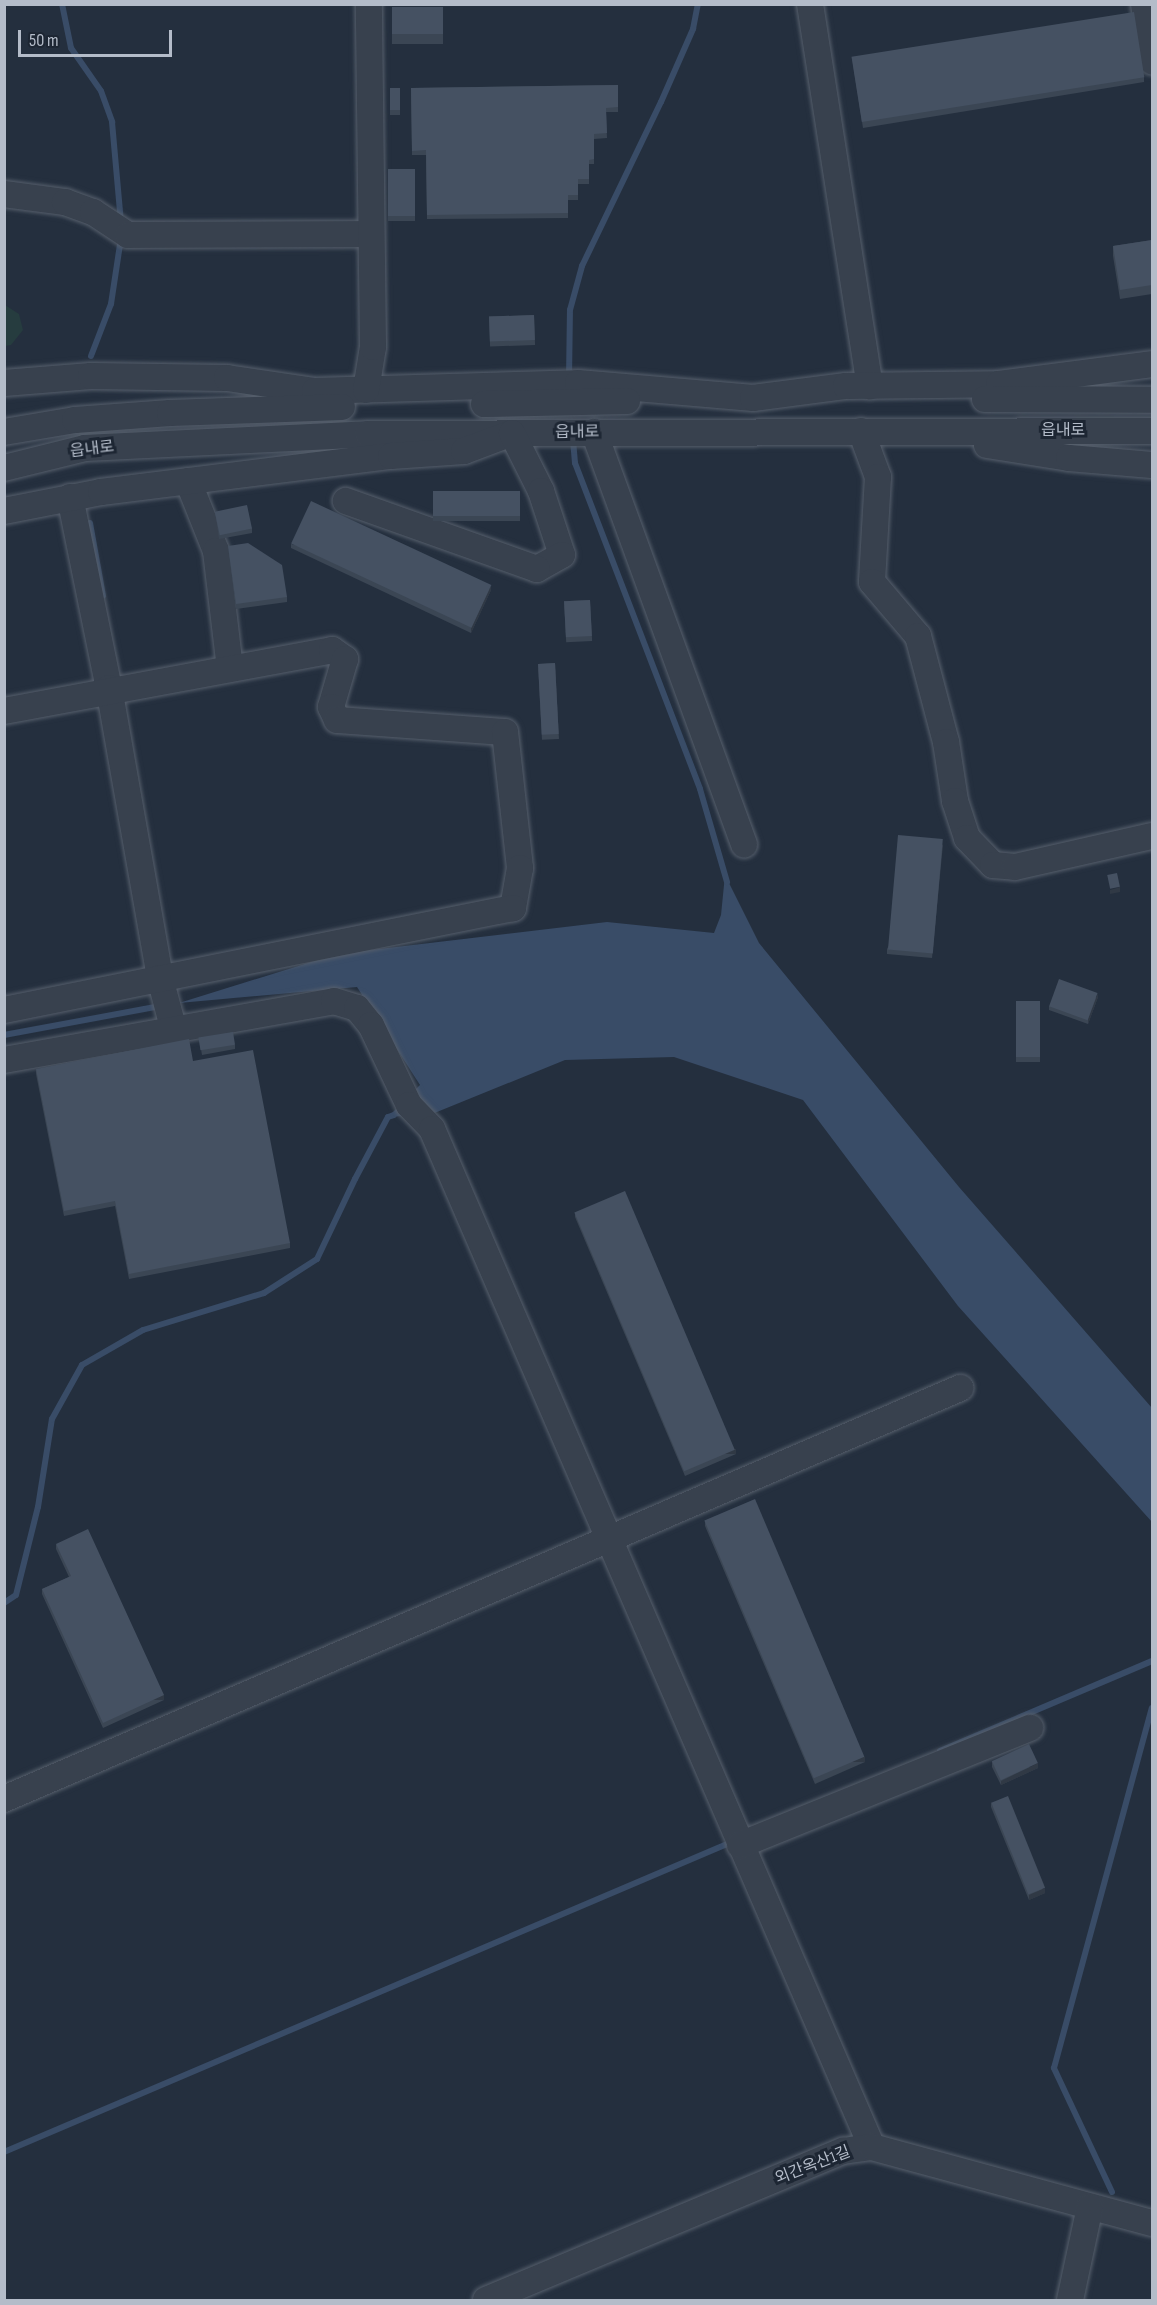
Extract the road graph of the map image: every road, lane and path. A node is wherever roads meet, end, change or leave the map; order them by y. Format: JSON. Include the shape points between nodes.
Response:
{"nodes":[{"id":1,"x":369,"y":4,"type":"edge"},
{"id":2,"x":810,"y":4,"type":"edge"},
{"id":3,"x":1144,"y":4,"type":"edge"},
{"id":4,"x":1152,"y":61,"type":"edge"},
{"id":5,"x":4,"y":194,"type":"edge"},
{"id":6,"x":370,"y":234,"type":"junction"},
{"id":7,"x":1152,"y":364,"type":"edge"},
{"id":8,"x":4,"y":383,"type":"edge"},
{"id":9,"x":858,"y":386,"type":"junction"},
{"id":10,"x":366,"y":390,"type":"junction"},
{"id":11,"x":753,"y":398,"type":"junction"},
{"id":12,"x":1152,"y":400,"type":"edge"},
{"id":13,"x":861,"y":431,"type":"junction"},
{"id":14,"x":1152,"y":431,"type":"edge"},
{"id":15,"x":4,"y":432,"type":"edge"},
{"id":16,"x":512,"y":433,"type":"junction"},
{"id":17,"x":590,"y":433,"type":"junction"},
{"id":18,"x":1152,"y":465,"type":"edge"},
{"id":19,"x":4,"y":468,"type":"edge"},
{"id":20,"x":188,"y":481,"type":"junction"},
{"id":21,"x":70,"y":497,"type":"junction"},
{"id":22,"x":346,"y":501,"type":"dead end"},
{"id":23,"x":4,"y":511,"type":"edge"},
{"id":24,"x":230,"y":668,"type":"junction"},
{"id":25,"x":110,"y":688,"type":"junction"},
{"id":26,"x":4,"y":711,"type":"edge"},
{"id":27,"x":1152,"y":836,"type":"edge"},
{"id":28,"x":744,"y":845,"type":"dead end"},
{"id":29,"x":160,"y":978,"type":"junction"},
{"id":30,"x":4,"y":1010,"type":"edge"},
{"id":31,"x":174,"y":1031,"type":"junction"},
{"id":32,"x":4,"y":1060,"type":"edge"},
{"id":33,"x":960,"y":1388,"type":"dead end"},
{"id":34,"x":607,"y":1538,"type":"junction"},
{"id":35,"x":1030,"y":1728,"type":"dead end"},
{"id":36,"x":4,"y":1799,"type":"edge"},
{"id":37,"x":740,"y":1845,"type":"junction"},
{"id":38,"x":872,"y":2147,"type":"junction"},
{"id":39,"x":1090,"y":2207,"type":"junction"},
{"id":40,"x":1152,"y":2223,"type":"edge"},
{"id":41,"x":486,"y":2301,"type":"edge"},
{"id":42,"x":1070,"y":2301,"type":"edge"}],
"edges":[{"from":1,"to":6,"type":"street"},
{"from":2,"to":9,"type":"street"},
{"from":3,"to":4,"type":"street"},
{"from":5,"to":6,"type":"street","via":[[65,202],[93,212],[117,229]]},
{"from":6,"to":10,"type":"street","via":[[373,347]]},
{"from":7,"to":9,"type":"street","via":[[999,384]]},
{"from":8,"to":10,"type":"street","via":[[91,376],[227,378],[315,391]]},
{"from":9,"to":11,"type":"street"},
{"from":10,"to":11,"type":"street","via":[[567,383]]},
{"from":11,"to":12,"type":"street","name":"읍내로"},
{"from":11,"to":15,"type":"street","name":"읍내로","via":[[182,412],[75,420]]},
{"from":13,"to":14,"type":"street","name":"읍내로"},
{"from":13,"to":17,"type":"street","name":"읍내로"},
{"from":13,"to":18,"type":"street","via":[[888,445],[984,445]]},
{"from":13,"to":27,"type":"street","via":[[878,477],[872,582],[918,636],[967,838],[993,865],[1015,867]]},
{"from":16,"to":17,"type":"street","name":"읍내로"},
{"from":16,"to":19,"type":"street","name":"읍내로","via":[[368,434],[85,448]]},
{"from":16,"to":20,"type":"street","via":[[464,451]]},
{"from":16,"to":22,"type":"street","via":[[540,491],[562,555],[537,569]]},
{"from":17,"to":28,"type":"street"},
{"from":20,"to":21,"type":"street"},
{"from":20,"to":24,"type":"street","via":[[216,551]]},
{"from":21,"to":23,"type":"street"},
{"from":21,"to":25,"type":"street"},
{"from":24,"to":25,"type":"street"},
{"from":24,"to":29,"type":"street","via":[[332,650],[345,659],[331,706],[337,720],[505,732],[520,868],[513,908]]},
{"from":25,"to":26,"type":"street"},
{"from":25,"to":29,"type":"street"},
{"from":29,"to":30,"type":"street"},
{"from":29,"to":31,"type":"street"},
{"from":31,"to":32,"type":"street"},
{"from":31,"to":34,"type":"street","via":[[334,1001],[357,1008],[371,1025],[409,1105],[432,1129]]},
{"from":33,"to":34,"type":"street"},
{"from":34,"to":36,"type":"street"},
{"from":34,"to":37,"type":"street"},
{"from":35,"to":37,"type":"street"},
{"from":37,"to":38,"type":"street"},
{"from":38,"to":39,"type":"street","name":"외간옥산1길"},
{"from":38,"to":41,"type":"street","name":"외간옥산1길","via":[[843,2151]]},
{"from":39,"to":40,"type":"street","name":"외간옥산1길"},
{"from":39,"to":42,"type":"street"}]}
